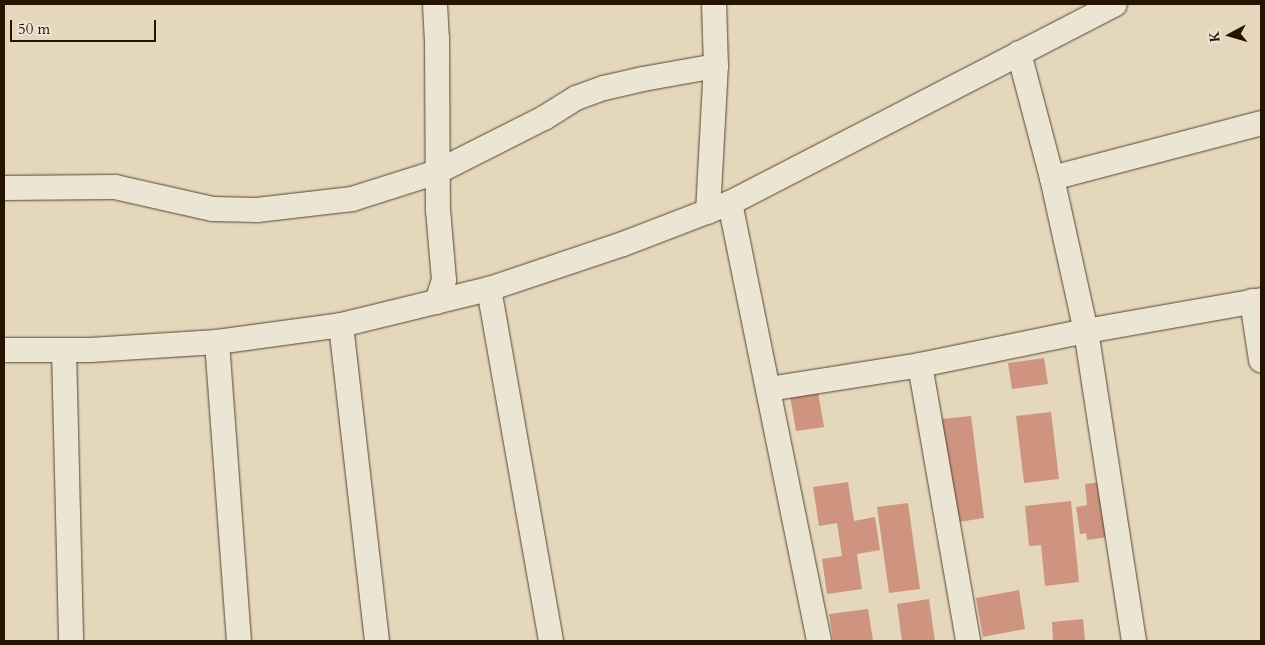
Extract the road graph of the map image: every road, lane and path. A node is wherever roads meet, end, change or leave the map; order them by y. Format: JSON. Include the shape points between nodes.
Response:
{"nodes":[{"id":1,"x":434,"y":4,"type":"edge"},
{"id":2,"x":714,"y":4,"type":"edge"},
{"id":3,"x":1115,"y":4,"type":"edge"},
{"id":4,"x":1019,"y":53,"type":"junction"},
{"id":5,"x":716,"y":66,"type":"junction"},
{"id":6,"x":1261,"y":123,"type":"edge"},
{"id":7,"x":437,"y":172,"type":"junction"},
{"id":8,"x":1052,"y":178,"type":"junction"},
{"id":9,"x":4,"y":188,"type":"edge"},
{"id":10,"x":730,"y":203,"type":"junction"},
{"id":11,"x":708,"y":212,"type":"junction"},
{"id":12,"x":489,"y":289,"type":"junction"},
{"id":13,"x":1256,"y":301,"type":"edge"},
{"id":14,"x":438,"y":302,"type":"junction"},
{"id":15,"x":341,"y":325,"type":"junction"},
{"id":16,"x":1086,"y":331,"type":"junction"},
{"id":17,"x":218,"y":342,"type":"junction"},
{"id":18,"x":4,"y":350,"type":"edge"},
{"id":19,"x":64,"y":350,"type":"junction"},
{"id":20,"x":1261,"y":360,"type":"edge"},
{"id":21,"x":920,"y":365,"type":"junction"},
{"id":22,"x":769,"y":390,"type":"junction"},
{"id":23,"x":71,"y":641,"type":"edge"},
{"id":24,"x":239,"y":641,"type":"edge"},
{"id":25,"x":377,"y":641,"type":"edge"},
{"id":26,"x":551,"y":641,"type":"edge"},
{"id":27,"x":819,"y":641,"type":"edge"},
{"id":28,"x":968,"y":641,"type":"edge"},
{"id":29,"x":1134,"y":641,"type":"edge"}],
"edges":[{"from":1,"to":7,"type":"street"},
{"from":2,"to":5,"type":"street"},
{"from":3,"to":4,"type":"street"},
{"from":4,"to":8,"type":"street"},
{"from":4,"to":10,"type":"street"},
{"from":5,"to":7,"type":"street","via":[[642,79],[576,98],[544,118]]},
{"from":5,"to":11,"type":"street"},
{"from":6,"to":8,"type":"street"},
{"from":7,"to":9,"type":"street","via":[[352,198],[258,210],[204,208],[115,187]]},
{"from":7,"to":14,"type":"street","via":[[444,280]]},
{"from":8,"to":16,"type":"street"},
{"from":10,"to":11,"type":"street"},
{"from":10,"to":22,"type":"street"},
{"from":11,"to":12,"type":"street"},
{"from":12,"to":14,"type":"street"},
{"from":12,"to":26,"type":"street"},
{"from":13,"to":16,"type":"street"},
{"from":13,"to":20,"type":"street"},
{"from":14,"to":15,"type":"street"},
{"from":15,"to":17,"type":"street"},
{"from":15,"to":25,"type":"street"},
{"from":16,"to":21,"type":"street"},
{"from":16,"to":29,"type":"street"},
{"from":17,"to":19,"type":"street"},
{"from":17,"to":24,"type":"street"},
{"from":18,"to":19,"type":"street"},
{"from":19,"to":23,"type":"street"},
{"from":21,"to":22,"type":"street"},
{"from":21,"to":28,"type":"street"},
{"from":22,"to":27,"type":"street"}]}
